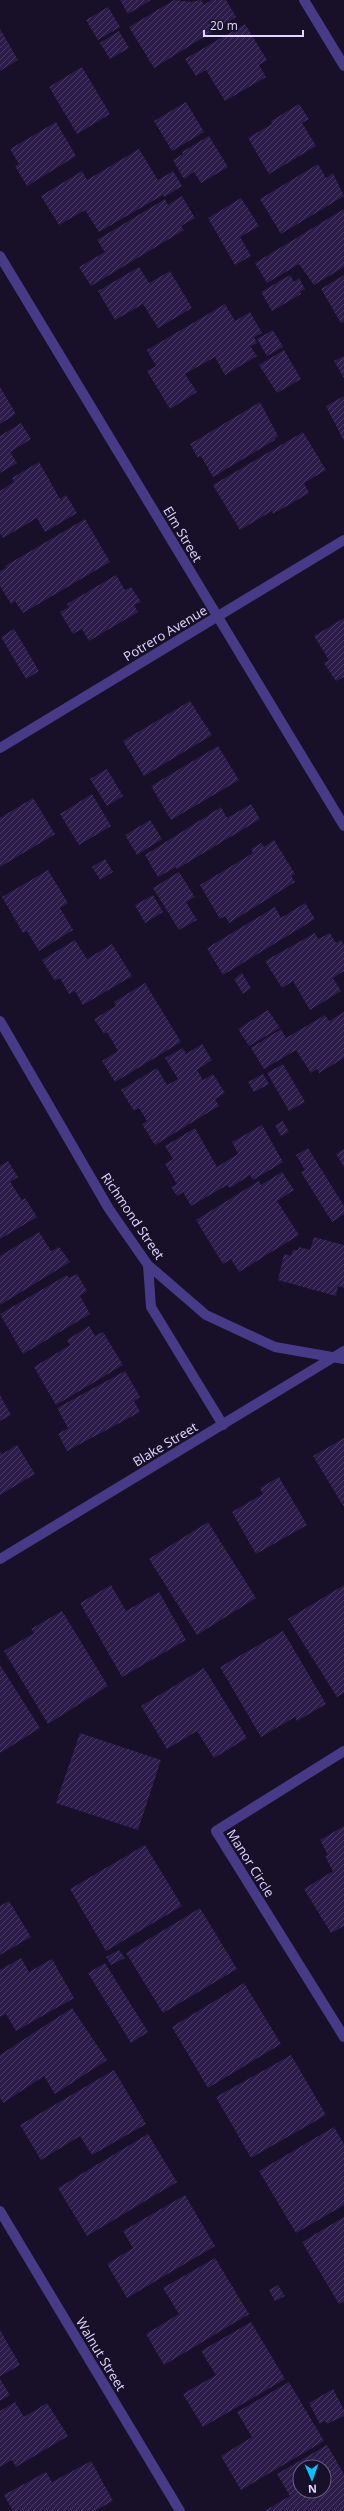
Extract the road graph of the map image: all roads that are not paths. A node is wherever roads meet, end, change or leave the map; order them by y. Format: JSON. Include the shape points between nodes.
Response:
{"nodes":[{"id":1,"x":304,"y":0,"type":"edge"},
{"id":2,"x":344,"y":66,"type":"edge"},
{"id":3,"x":0,"y":256,"type":"edge"},
{"id":4,"x":344,"y":540,"type":"edge"},
{"id":5,"x":218,"y":617,"type":"junction"},
{"id":6,"x":0,"y":748,"type":"edge"},
{"id":7,"x":344,"y":826,"type":"edge"},
{"id":8,"x":0,"y":1021,"type":"edge"},
{"id":9,"x":148,"y":1265,"type":"junction"},
{"id":10,"x":344,"y":1351,"type":"edge"},
{"id":11,"x":333,"y":1357,"type":"junction"},
{"id":12,"x":344,"y":1359,"type":"edge"},
{"id":13,"x":223,"y":1425,"type":"junction"},
{"id":14,"x":0,"y":1559,"type":"edge"},
{"id":15,"x":344,"y":1751,"type":"edge"},
{"id":16,"x":344,"y":2037,"type":"edge"},
{"id":17,"x":0,"y":2211,"type":"edge"},
{"id":18,"x":180,"y":2511,"type":"edge"}],
"edges":[{"from":1,"to":2,"type":"street"},
{"from":3,"to":5,"type":"street","name":"Elm Street"},
{"from":4,"to":5,"type":"street","name":"Potrero Avenue"},
{"from":5,"to":6,"type":"street","name":"Potrero Avenue"},
{"from":5,"to":7,"type":"street","name":"Elm Street"},
{"from":8,"to":9,"type":"street","name":"Richmond Street","via":[[109,1208]]},
{"from":9,"to":11,"type":"street","name":"Richmond Street","via":[[206,1316],[275,1347]]},
{"from":9,"to":13,"type":"street","via":[[151,1307]]},
{"from":10,"to":11,"type":"street","name":"Blake Street"},
{"from":11,"to":12,"type":"street"},
{"from":11,"to":13,"type":"street","name":"Blake Street"},
{"from":13,"to":14,"type":"street","name":"Blake Street"},
{"from":15,"to":16,"type":"street","name":"Manor Circle","via":[[216,1831]]},
{"from":17,"to":18,"type":"street","name":"Walnut Street"}]}
